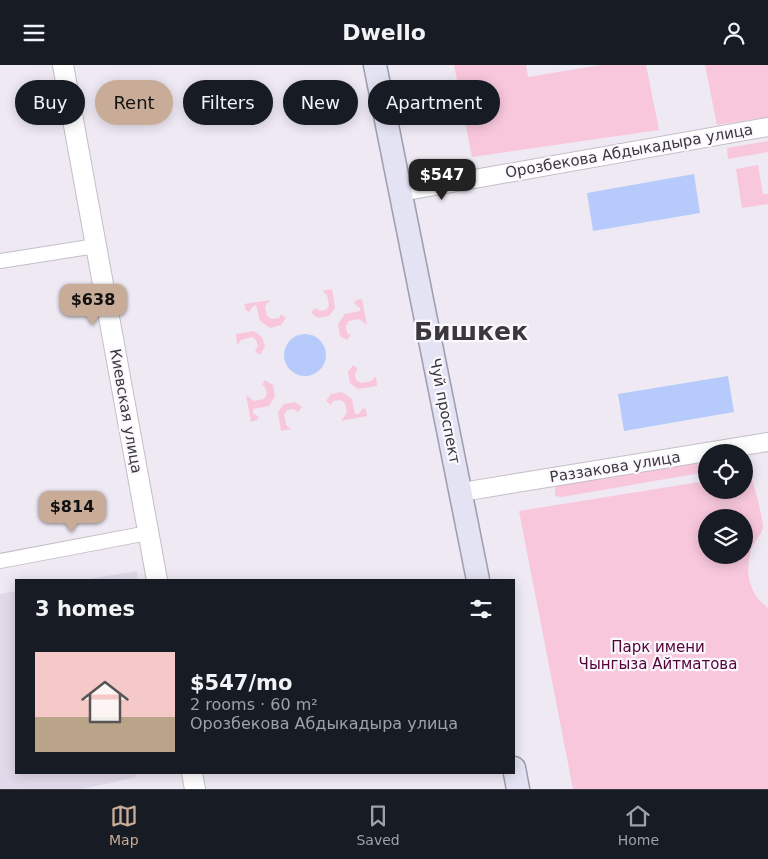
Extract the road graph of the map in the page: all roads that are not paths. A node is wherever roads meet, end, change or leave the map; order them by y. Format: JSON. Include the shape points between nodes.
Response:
{"nodes":[{"id":1,"x":63,"y":65,"type":"edge"},
{"id":2,"x":375,"y":65,"type":"edge"},
{"id":3,"x":768,"y":127,"type":"edge"},
{"id":4,"x":401,"y":192,"type":"junction"},
{"id":5,"x":96,"y":246,"type":"junction"},
{"id":6,"x":0,"y":261,"type":"edge"},
{"id":7,"x":768,"y":442,"type":"edge"},
{"id":8,"x":462,"y":492,"type":"junction"},
{"id":9,"x":148,"y":533,"type":"junction"},
{"id":10,"x":0,"y":561,"type":"edge"},
{"id":11,"x":157,"y":579,"type":"edge"},
{"id":12,"x":478,"y":579,"type":"edge"},
{"id":13,"x":515,"y":773,"type":"edge"},
{"id":14,"x":192,"y":774,"type":"edge"},
{"id":15,"x":195,"y":789,"type":"edge"},
{"id":16,"x":518,"y":789,"type":"edge"}],
"edges":[{"from":1,"to":5,"type":"main road","name":"Киевская улица"},
{"from":2,"to":4,"type":"main road","name":"Чуй проспект"},
{"from":3,"to":4,"type":"street","name":"Орозбекова Абдыкадыра улица"},
{"from":4,"to":8,"type":"main road","name":"Чуй проспект"},
{"from":5,"to":6,"type":"street"},
{"from":5,"to":9,"type":"main road","name":"Киевская улица"},
{"from":7,"to":8,"type":"street","name":"Раззакова улица"},
{"from":8,"to":12,"type":"main road","name":"Чуй проспект"},
{"from":9,"to":10,"type":"street"},
{"from":9,"to":11,"type":"main road","name":"Киевская улица"},
{"from":13,"to":16,"type":"main road"},
{"from":14,"to":15,"type":"main road"}]}
